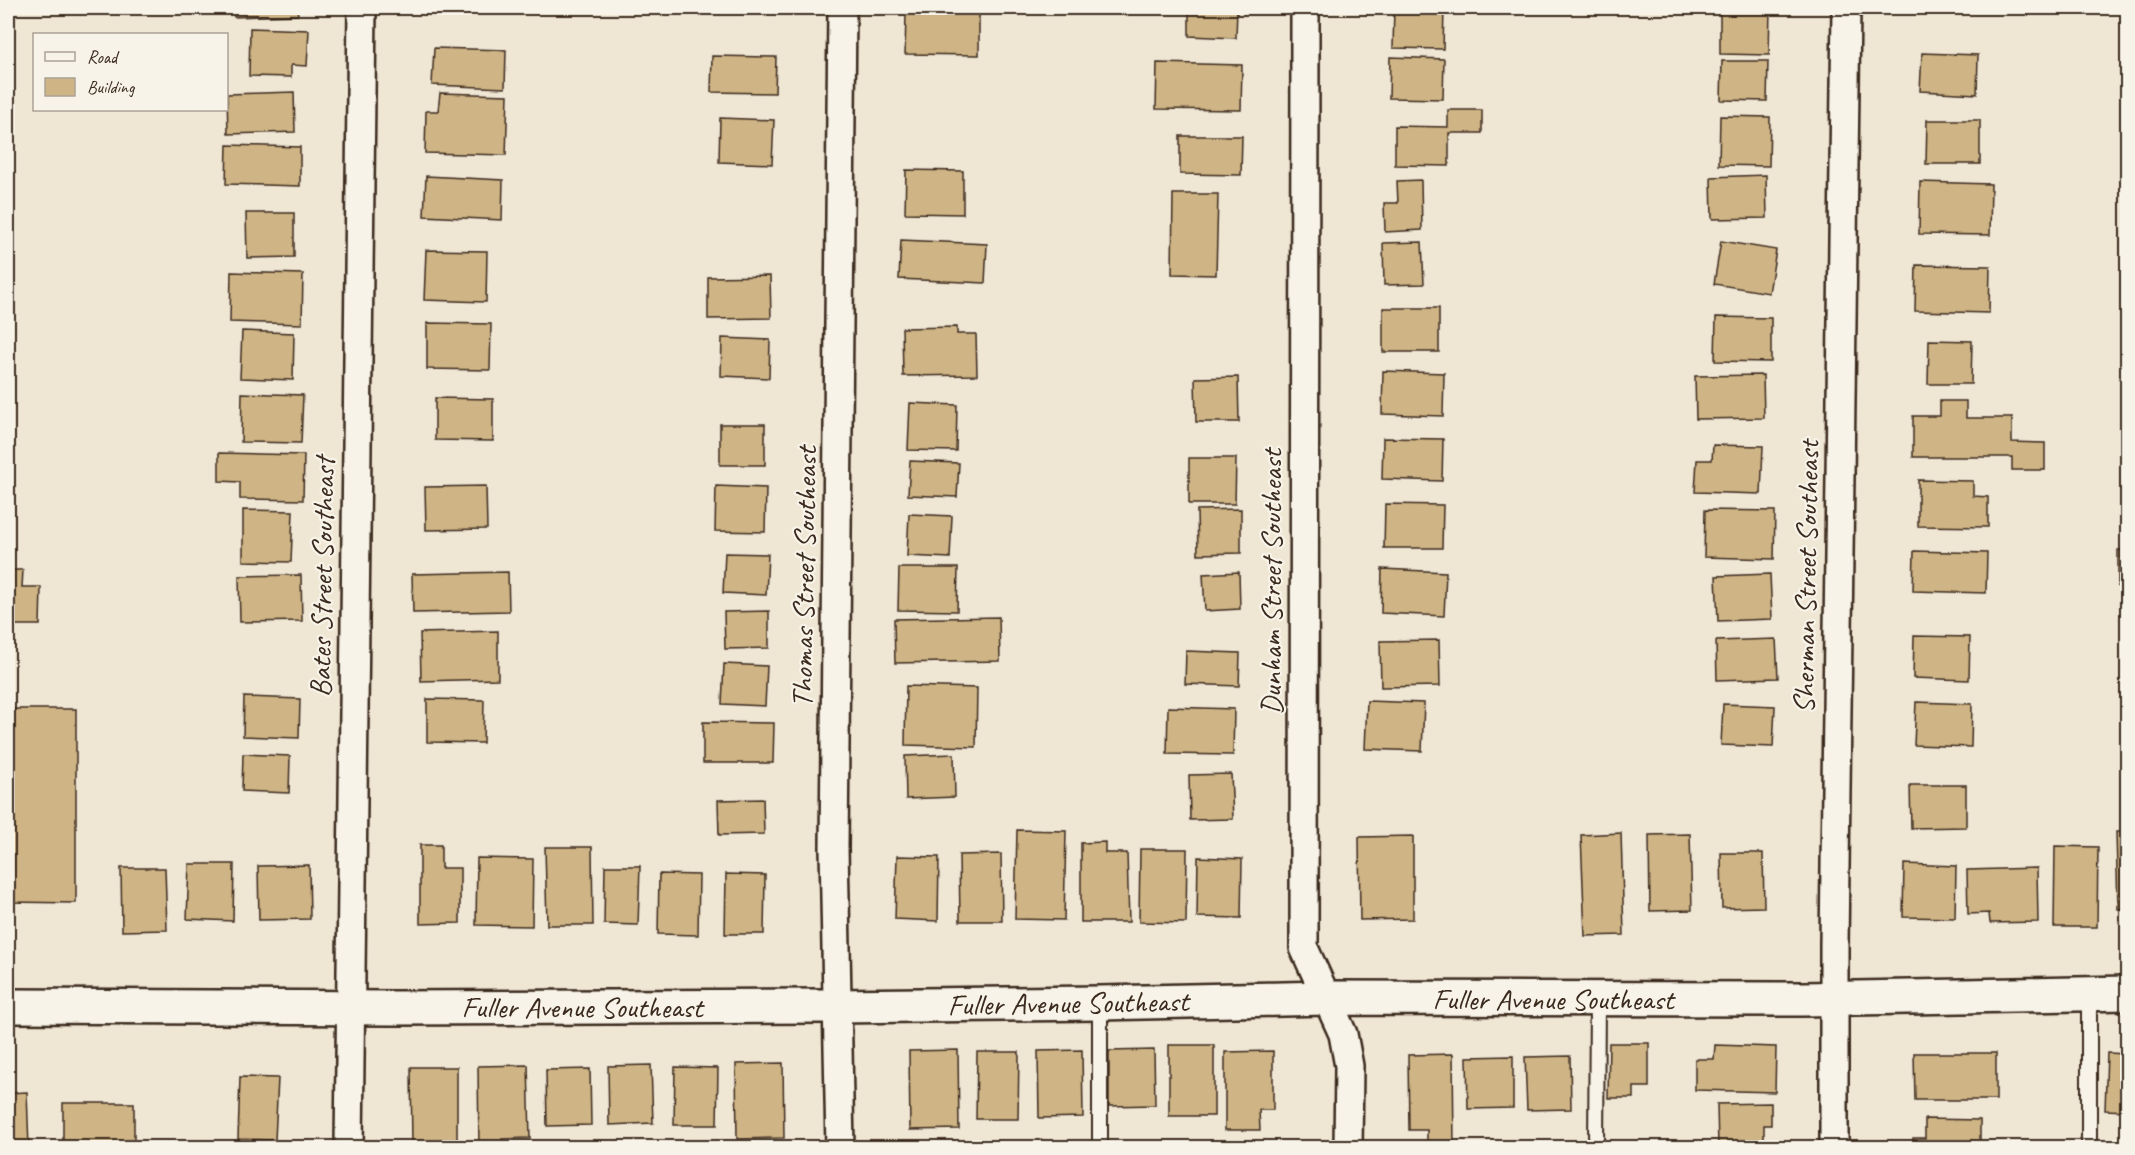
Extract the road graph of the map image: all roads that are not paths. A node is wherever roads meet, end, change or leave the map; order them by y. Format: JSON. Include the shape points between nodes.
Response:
{"nodes":[{"id":1,"x":362,"y":8,"type":"edge"},
{"id":2,"x":842,"y":8,"type":"edge"},
{"id":3,"x":1305,"y":8,"type":"edge"},
{"id":4,"x":1846,"y":8,"type":"edge"},
{"id":5,"x":2127,"y":993,"type":"edge"},
{"id":6,"x":2090,"y":994,"type":"junction"},
{"id":7,"x":1326,"y":998,"type":"junction"},
{"id":8,"x":1834,"y":999,"type":"junction"},
{"id":9,"x":1597,"y":1000,"type":"junction"},
{"id":10,"x":1101,"y":1003,"type":"junction"},
{"id":11,"x":8,"y":1006,"type":"edge"},
{"id":12,"x":837,"y":1006,"type":"junction"},
{"id":13,"x":350,"y":1008,"type":"junction"},
{"id":14,"x":349,"y":1148,"type":"edge"},
{"id":15,"x":840,"y":1148,"type":"edge"},
{"id":16,"x":1100,"y":1148,"type":"edge"},
{"id":17,"x":1348,"y":1148,"type":"edge"},
{"id":18,"x":1596,"y":1148,"type":"edge"},
{"id":19,"x":1834,"y":1148,"type":"edge"},
{"id":20,"x":2089,"y":1148,"type":"edge"}],
"edges":[{"from":1,"to":13,"type":"street","name":"Bates Street Southeast"},
{"from":2,"to":12,"type":"street","name":"Thomas Street Southeast","via":[[834,848]]},
{"from":3,"to":7,"type":"street","name":"Dunham Street Southeast","via":[[1304,948]]},
{"from":4,"to":8,"type":"street","name":"Sherman Street Southeast"},
{"from":5,"to":6,"type":"main road","name":"Fuller Avenue Southeast"},
{"from":6,"to":8,"type":"main road","name":"Fuller Avenue Southeast"},
{"from":6,"to":20,"type":"lane"},
{"from":7,"to":9,"type":"main road","name":"Fuller Avenue Southeast"},
{"from":7,"to":10,"type":"main road","name":"Fuller Avenue Southeast"},
{"from":7,"to":17,"type":"street","name":"Dunham Street Southeast","via":[[1343,1034],[1349,1066]]},
{"from":8,"to":9,"type":"main road","name":"Fuller Avenue Southeast"},
{"from":8,"to":19,"type":"street","name":"Sherman Street Southeast"},
{"from":9,"to":18,"type":"lane"},
{"from":10,"to":12,"type":"main road","name":"Fuller Avenue Southeast"},
{"from":10,"to":16,"type":"lane"},
{"from":11,"to":13,"type":"main road","name":"Fuller Avenue Southeast"},
{"from":12,"to":13,"type":"main road","name":"Fuller Avenue Southeast"},
{"from":12,"to":15,"type":"street","name":"Thomas Street Southeast"},
{"from":13,"to":14,"type":"street","name":"Bates Street Southeast"}]}
